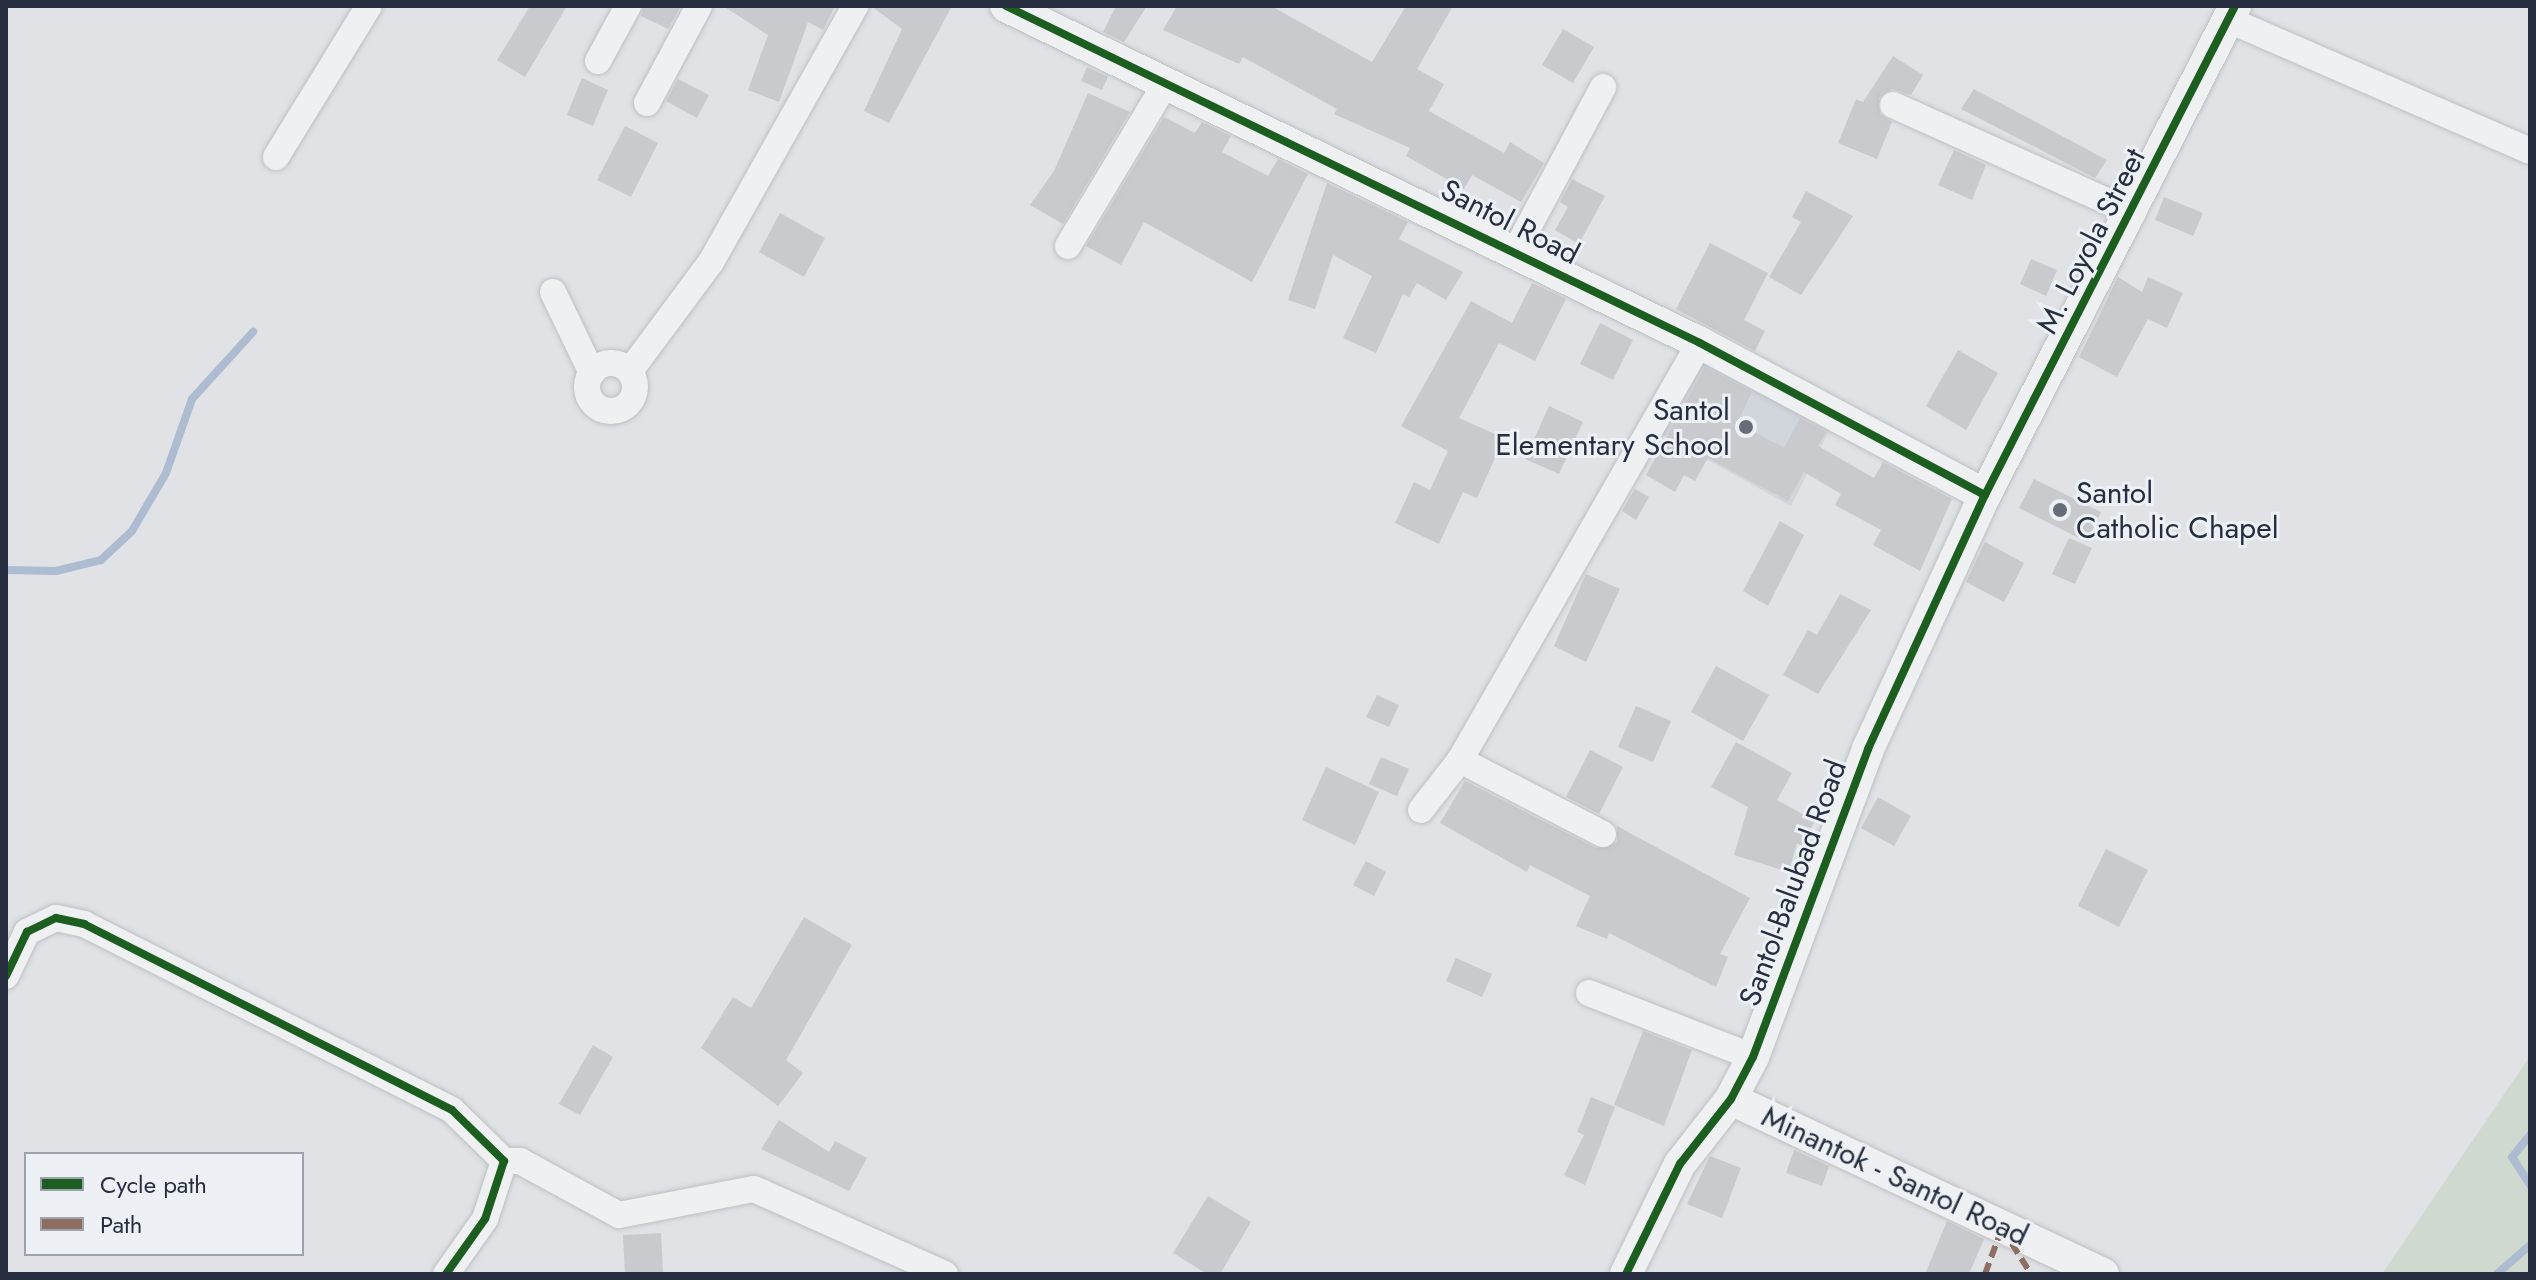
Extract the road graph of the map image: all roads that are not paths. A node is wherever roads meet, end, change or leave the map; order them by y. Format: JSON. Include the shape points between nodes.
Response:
{"nodes":[{"id":1,"x":369,"y":6,"type":"edge"},
{"id":2,"x":628,"y":6,"type":"edge"},
{"id":3,"x":699,"y":6,"type":"edge"},
{"id":4,"x":855,"y":6,"type":"edge"},
{"id":5,"x":1006,"y":6,"type":"edge"},
{"id":6,"x":2232,"y":13,"type":"edge"},
{"id":7,"x":598,"y":61,"type":"dead end"},
{"id":8,"x":1167,"y":81,"type":"junction"},
{"id":9,"x":1603,"y":87,"type":"dead end"},
{"id":10,"x":647,"y":103,"type":"dead end"},
{"id":11,"x":1893,"y":105,"type":"dead end"},
{"id":12,"x":2530,"y":151,"type":"edge"},
{"id":13,"x":276,"y":157,"type":"dead end"},
{"id":14,"x":2133,"y":213,"type":"junction"},
{"id":15,"x":1068,"y":246,"type":"dead end"},
{"id":16,"x":1515,"y":252,"type":"junction"},
{"id":17,"x":553,"y":292,"type":"dead end"},
{"id":18,"x":1700,"y":343,"type":"junction"},
{"id":19,"x":630,"y":371,"type":"junction"},
{"id":20,"x":592,"y":373,"type":"junction"},
{"id":21,"x":1985,"y":495,"type":"junction"},
{"id":22,"x":1460,"y":760,"type":"junction"},
{"id":23,"x":1421,"y":810,"type":"dead end"},
{"id":24,"x":1603,"y":834,"type":"dead end"},
{"id":25,"x":6,"y":976,"type":"edge"},
{"id":26,"x":1589,"y":993,"type":"dead end"},
{"id":27,"x":1753,"y":1057,"type":"junction"},
{"id":28,"x":1731,"y":1099,"type":"junction"},
{"id":29,"x":504,"y":1161,"type":"junction"},
{"id":30,"x":446,"y":1274,"type":"edge"},
{"id":31,"x":945,"y":1274,"type":"edge"},
{"id":32,"x":1626,"y":1274,"type":"edge"},
{"id":33,"x":2103,"y":1274,"type":"edge"}],
"edges":[{"from":1,"to":13,"type":"street"},
{"from":2,"to":7,"type":"street"},
{"from":3,"to":10,"type":"street"},
{"from":4,"to":19,"type":"street","via":[[711,262]]},
{"from":5,"to":8,"type":"street","name":"Santol Road"},
{"from":6,"to":12,"type":"street"},
{"from":6,"to":14,"type":"street","name":"M. Loyola Street"},
{"from":8,"to":15,"type":"street"},
{"from":8,"to":16,"type":"street","name":"Santol Road"},
{"from":9,"to":16,"type":"street"},
{"from":11,"to":14,"type":"street"},
{"from":14,"to":21,"type":"street","name":"M. Loyola Street"},
{"from":16,"to":18,"type":"street","name":"Santol Road"},
{"from":17,"to":20,"type":"street"},
{"from":18,"to":21,"type":"street","name":"Santol Road"},
{"from":18,"to":22,"type":"street"},
{"from":19,"to":20,"type":"street","via":[[611,363]]},
{"from":19,"to":20,"type":"street","via":[[631,401],[612,411],[593,402]]},
{"from":21,"to":27,"type":"street","name":"Santol-Balubad Road","via":[[1868,749]]},
{"from":22,"to":23,"type":"street"},
{"from":22,"to":24,"type":"street"},
{"from":25,"to":29,"type":"street","via":[[27,932],[56,918],[84,924],[452,1110]]},
{"from":26,"to":27,"type":"street"},
{"from":27,"to":28,"type":"street","name":"Santol-Balubad Road"},
{"from":28,"to":32,"type":"street","name":"Santol-Balubad Road","via":[[1691,1145]]},
{"from":28,"to":33,"type":"street","name":"Minantok - Santol Road"},
{"from":29,"to":30,"type":"street","via":[[485,1219]]},
{"from":29,"to":31,"type":"street","via":[[520,1161],[619,1215],[754,1189]]}]}
